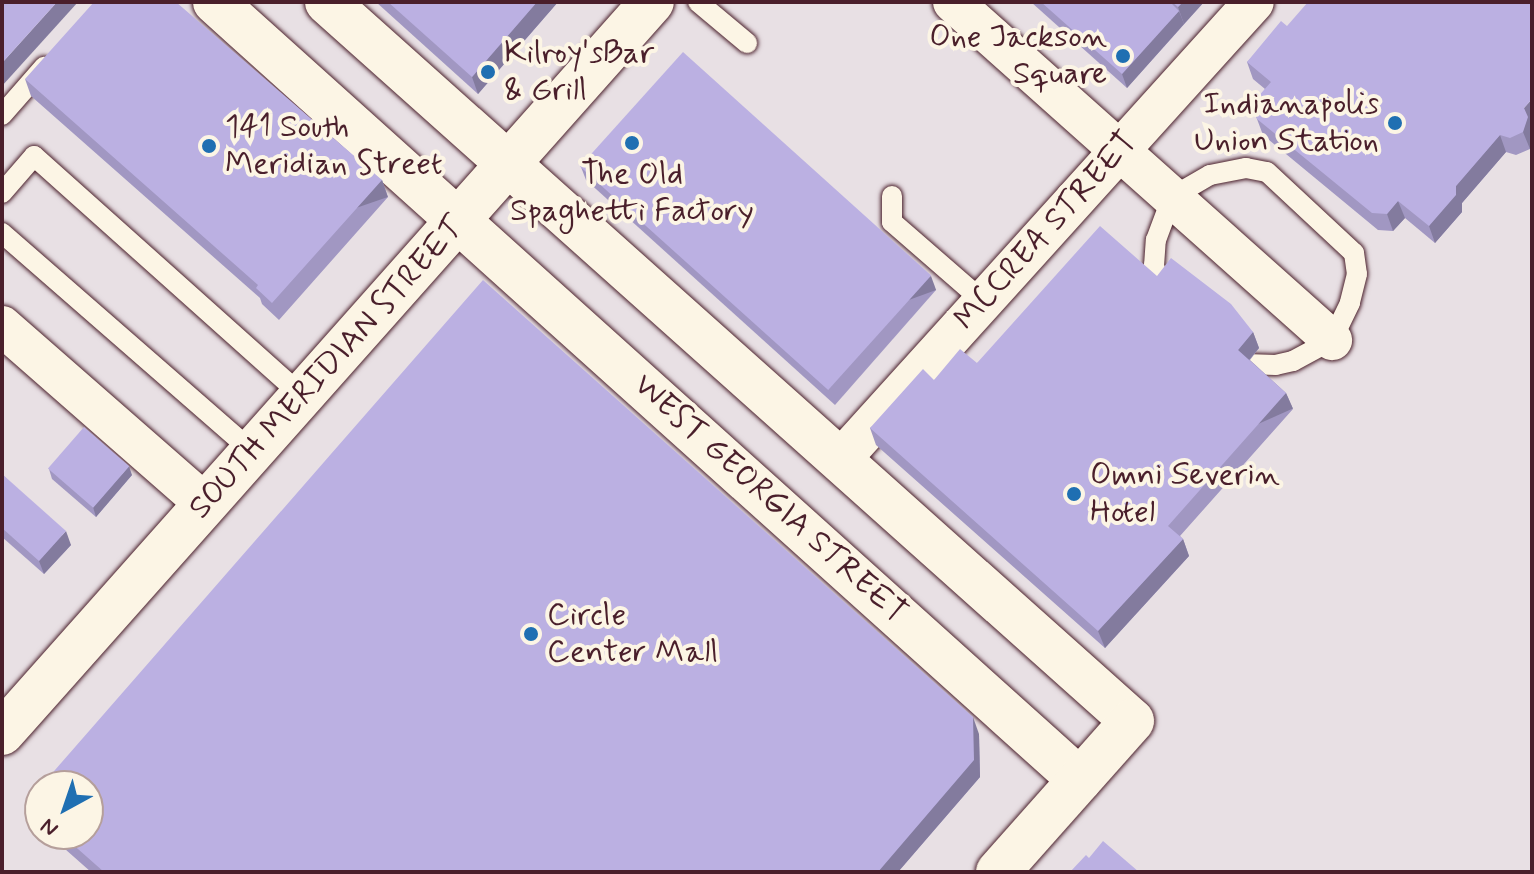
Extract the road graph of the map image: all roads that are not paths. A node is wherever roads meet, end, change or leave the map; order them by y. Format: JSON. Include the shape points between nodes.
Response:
{"nodes":[{"id":1,"x":215,"y":2,"type":"edge"},
{"id":2,"x":327,"y":2,"type":"edge"},
{"id":3,"x":652,"y":2,"type":"edge"},
{"id":4,"x":698,"y":2,"type":"edge"},
{"id":5,"x":953,"y":2,"type":"edge"},
{"id":6,"x":1254,"y":2,"type":"edge"},
{"id":7,"x":747,"y":43,"type":"dead end"},
{"id":8,"x":62,"y":47,"type":"edge"},
{"id":9,"x":2,"y":115,"type":"edge"},
{"id":10,"x":1119,"y":150,"type":"junction"},
{"id":11,"x":508,"y":164,"type":"junction"},
{"id":12,"x":2,"y":193,"type":"edge"},
{"id":13,"x":892,"y":196,"type":"dead end"},
{"id":14,"x":1172,"y":197,"type":"junction"},
{"id":15,"x":459,"y":219,"type":"junction"},
{"id":16,"x":2,"y":233,"type":"edge"},
{"id":17,"x":983,"y":301,"type":"junction"},
{"id":18,"x":2,"y":326,"type":"edge"},
{"id":19,"x":1332,"y":340,"type":"junction"},
{"id":20,"x":302,"y":396,"type":"junction"},
{"id":21,"x":252,"y":451,"type":"junction"},
{"id":22,"x":840,"y":460,"type":"junction"},
{"id":23,"x":205,"y":504,"type":"junction"},
{"id":24,"x":2,"y":733,"type":"edge"},
{"id":25,"x":1080,"y":780,"type":"junction"},
{"id":26,"x":998,"y":872,"type":"edge"}],
"edges":[{"from":1,"to":15,"type":"street","name":"WEST GEORGIA STREET"},
{"from":2,"to":11,"type":"street"},
{"from":3,"to":11,"type":"street","name":"SOUTH MERIDIAN STREET"},
{"from":4,"to":7,"type":"lane"},
{"from":5,"to":10,"type":"street"},
{"from":6,"to":10,"type":"street","name":"MCCREA STREET"},
{"from":8,"to":9,"type":"lane"},
{"from":10,"to":14,"type":"street"},
{"from":10,"to":17,"type":"street","name":"MCCREA STREET"},
{"from":11,"to":15,"type":"street","name":"SOUTH MERIDIAN STREET"},
{"from":11,"to":22,"type":"street"},
{"from":12,"to":20,"type":"lane","via":[[34,156]]},
{"from":13,"to":17,"type":"lane","via":[[892,222]]},
{"from":14,"to":19,"type":"street"},
{"from":14,"to":19,"type":"lane","via":[[1154,255],[1158,281],[1175,302],[1245,364],[1293,361]]},
{"from":14,"to":19,"type":"lane","via":[[1210,175],[1246,168],[1267,172],[1354,253],[1357,274],[1350,303]]},
{"from":15,"to":20,"type":"street","name":"SOUTH MERIDIAN STREET"},
{"from":15,"to":25,"type":"street","name":"WEST GEORGIA STREET"},
{"from":16,"to":21,"type":"lane"},
{"from":17,"to":22,"type":"street","name":"MCCREA STREET"},
{"from":18,"to":23,"type":"street"},
{"from":20,"to":21,"type":"street","name":"SOUTH MERIDIAN STREET"},
{"from":21,"to":23,"type":"street","name":"SOUTH MERIDIAN STREET"},
{"from":22,"to":25,"type":"street","via":[[1132,721]]},
{"from":23,"to":24,"type":"street","name":"SOUTH MERIDIAN STREET"},
{"from":25,"to":26,"type":"street"}]}
